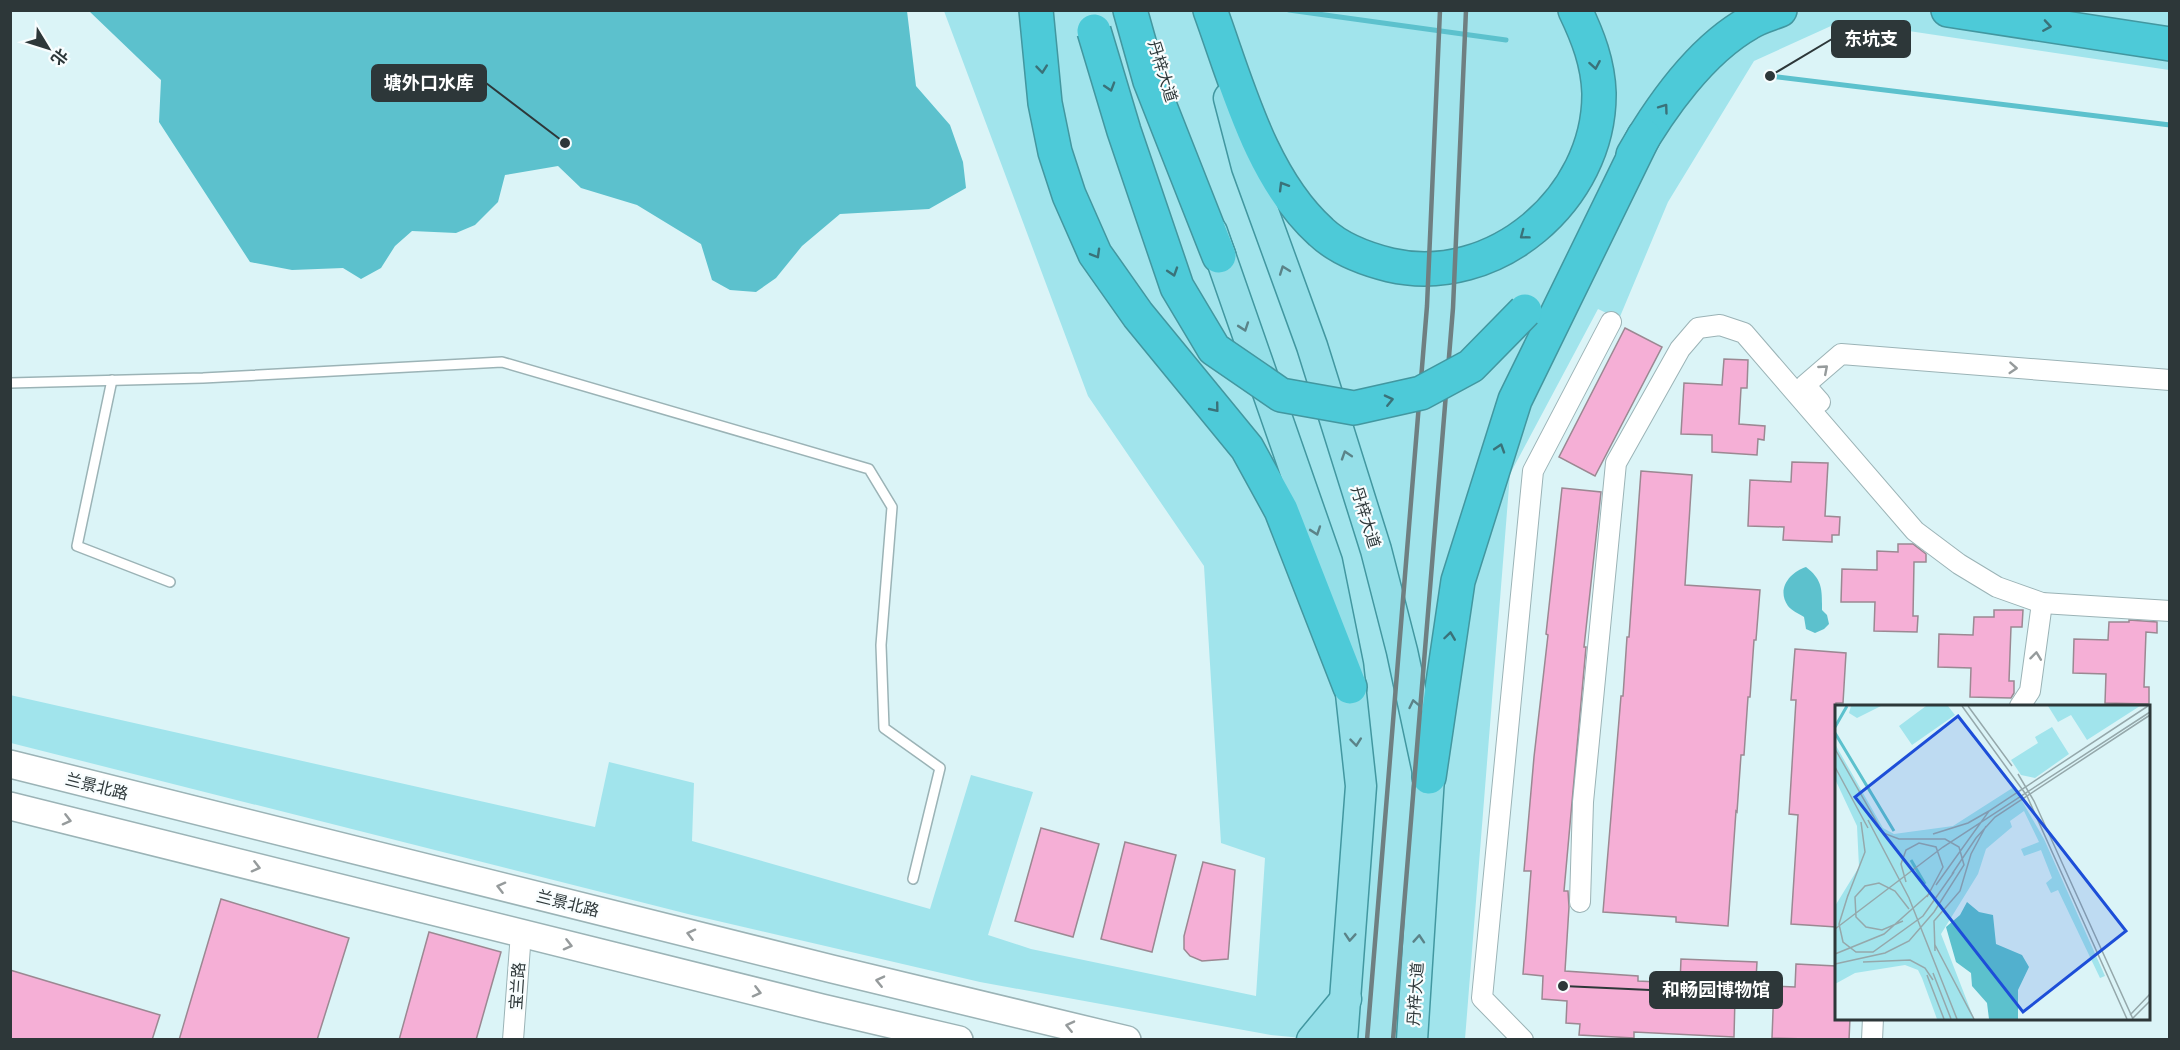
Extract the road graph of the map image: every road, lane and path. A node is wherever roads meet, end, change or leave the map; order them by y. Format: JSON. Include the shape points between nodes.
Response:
{"nodes":[{"id":1,"x":1036,"y":10,"type":"edge"},
{"id":2,"x":1130,"y":10,"type":"edge"},
{"id":3,"x":1145,"y":10,"type":"edge"},
{"id":4,"x":1205,"y":10,"type":"edge"},
{"id":5,"x":1210,"y":10,"type":"edge"},
{"id":6,"x":1575,"y":10,"type":"edge"},
{"id":7,"x":1780,"y":10,"type":"edge"},
{"id":8,"x":1948,"y":10,"type":"edge"},
{"id":9,"x":1090,"y":21,"type":"edge"},
{"id":10,"x":2169,"y":44,"type":"edge"},
{"id":11,"x":1644,"y":136,"type":"junction"},
{"id":12,"x":1219,"y":256,"type":"junction"},
{"id":13,"x":1611,"y":322,"type":"dead end"},
{"id":14,"x":112,"y":380,"type":"junction"},
{"id":15,"x":2169,"y":380,"type":"edge"},
{"id":16,"x":10,"y":383,"type":"edge"},
{"id":17,"x":170,"y":582,"type":"dead end"},
{"id":18,"x":2169,"y":601,"type":"edge"},
{"id":19,"x":2042,"y":603,"type":"junction"},
{"id":20,"x":2169,"y":611,"type":"edge"},
{"id":21,"x":1350,"y":687,"type":"junction"},
{"id":22,"x":2021,"y":705,"type":"edge"},
{"id":23,"x":10,"y":764,"type":"edge"},
{"id":24,"x":1429,"y":777,"type":"junction"},
{"id":25,"x":10,"y":806,"type":"edge"},
{"id":26,"x":913,"y":879,"type":"dead end"},
{"id":27,"x":1580,"y":903,"type":"dead end"},
{"id":28,"x":521,"y":933,"type":"junction"},
{"id":29,"x":1346,"y":999,"type":"junction"},
{"id":30,"x":1874,"y":1020,"type":"edge"},
{"id":31,"x":1417,"y":1035,"type":"edge"},
{"id":32,"x":513,"y":1040,"type":"edge"},
{"id":33,"x":959,"y":1040,"type":"edge"},
{"id":34,"x":1126,"y":1040,"type":"edge"},
{"id":35,"x":1312,"y":1040,"type":"edge"},
{"id":36,"x":1342,"y":1040,"type":"edge"},
{"id":37,"x":1523,"y":1040,"type":"edge"},
{"id":38,"x":1872,"y":1040,"type":"edge"}],
"edges":[{"from":1,"to":21,"type":"highway","one_way":true,"via":[[1055,152],[1095,254],[1138,315],[1247,448],[1281,510]]},
{"from":2,"to":12,"type":"highway","via":[[1150,81]]},
{"from":3,"to":12,"type":"main road","name":"丹梓大道"},
{"from":24,"to":4,"type":"main road","name":"丹梓大道","one_way":true,"via":[[1376,549],[1312,346],[1247,167]]},
{"from":6,"to":5,"type":"highway","one_way":true,"via":[[1588,38],[1599,93],[1588,153],[1575,179],[1558,204],[1518,240],[1493,255],[1461,266],[1431,270],[1370,260],[1322,234],[1304,216],[1285,191],[1251,122]]},
{"from":11,"to":7,"type":"highway","one_way":true,"via":[[1693,71],[1720,44],[1750,22]]},
{"from":8,"to":10,"type":"highway","one_way":true},
{"from":9,"to":11,"type":"highway","one_way":true,"bridge":true,"via":[[1178,287],[1214,349],[1281,394],[1354,408],[1421,393],[1471,366],[1568,269]]},
{"from":24,"to":11,"type":"highway","one_way":true,"via":[[1458,580],[1515,400]]},
{"from":12,"to":21,"type":"main road","name":"丹梓大道","one_way":true,"via":[[1327,562]]},
{"from":13,"to":37,"type":"street","via":[[1533,471],[1482,998]]},
{"from":14,"to":16,"type":"lane"},
{"from":14,"to":17,"type":"lane","via":[[77,546]]},
{"from":14,"to":26,"type":"lane","via":[[502,362],[869,470],[892,507],[880,645],[884,728],[940,768]]},
{"from":18,"to":15,"type":"street","one_way":true,"via":[[2045,593],[2002,578],[1922,523],[1805,385],[1841,354]]},
{"from":19,"to":20,"type":"street"},
{"from":22,"to":19,"type":"street","one_way":true,"via":[[2032,682]]},
{"from":19,"to":27,"type":"street","via":[[1998,587],[1915,531],[1744,333],[1720,325],[1698,328],[1680,349],[1616,463],[1582,802]]},
{"from":21,"to":29,"type":"main road","name":"丹梓大道","one_way":true,"via":[[1361,786]]},
{"from":34,"to":23,"type":"main road","name":"兰景北路","one_way":true},
{"from":31,"to":24,"type":"main road","name":"丹梓大道","one_way":true},
{"from":25,"to":28,"type":"main road","one_way":true},
{"from":28,"to":32,"type":"street","name":"宝兰路"},
{"from":28,"to":33,"type":"main road","one_way":true},
{"from":29,"to":35,"type":"main road"},
{"from":29,"to":36,"type":"main road","name":"丹梓大道"},
{"from":30,"to":38,"type":"street"}]}
